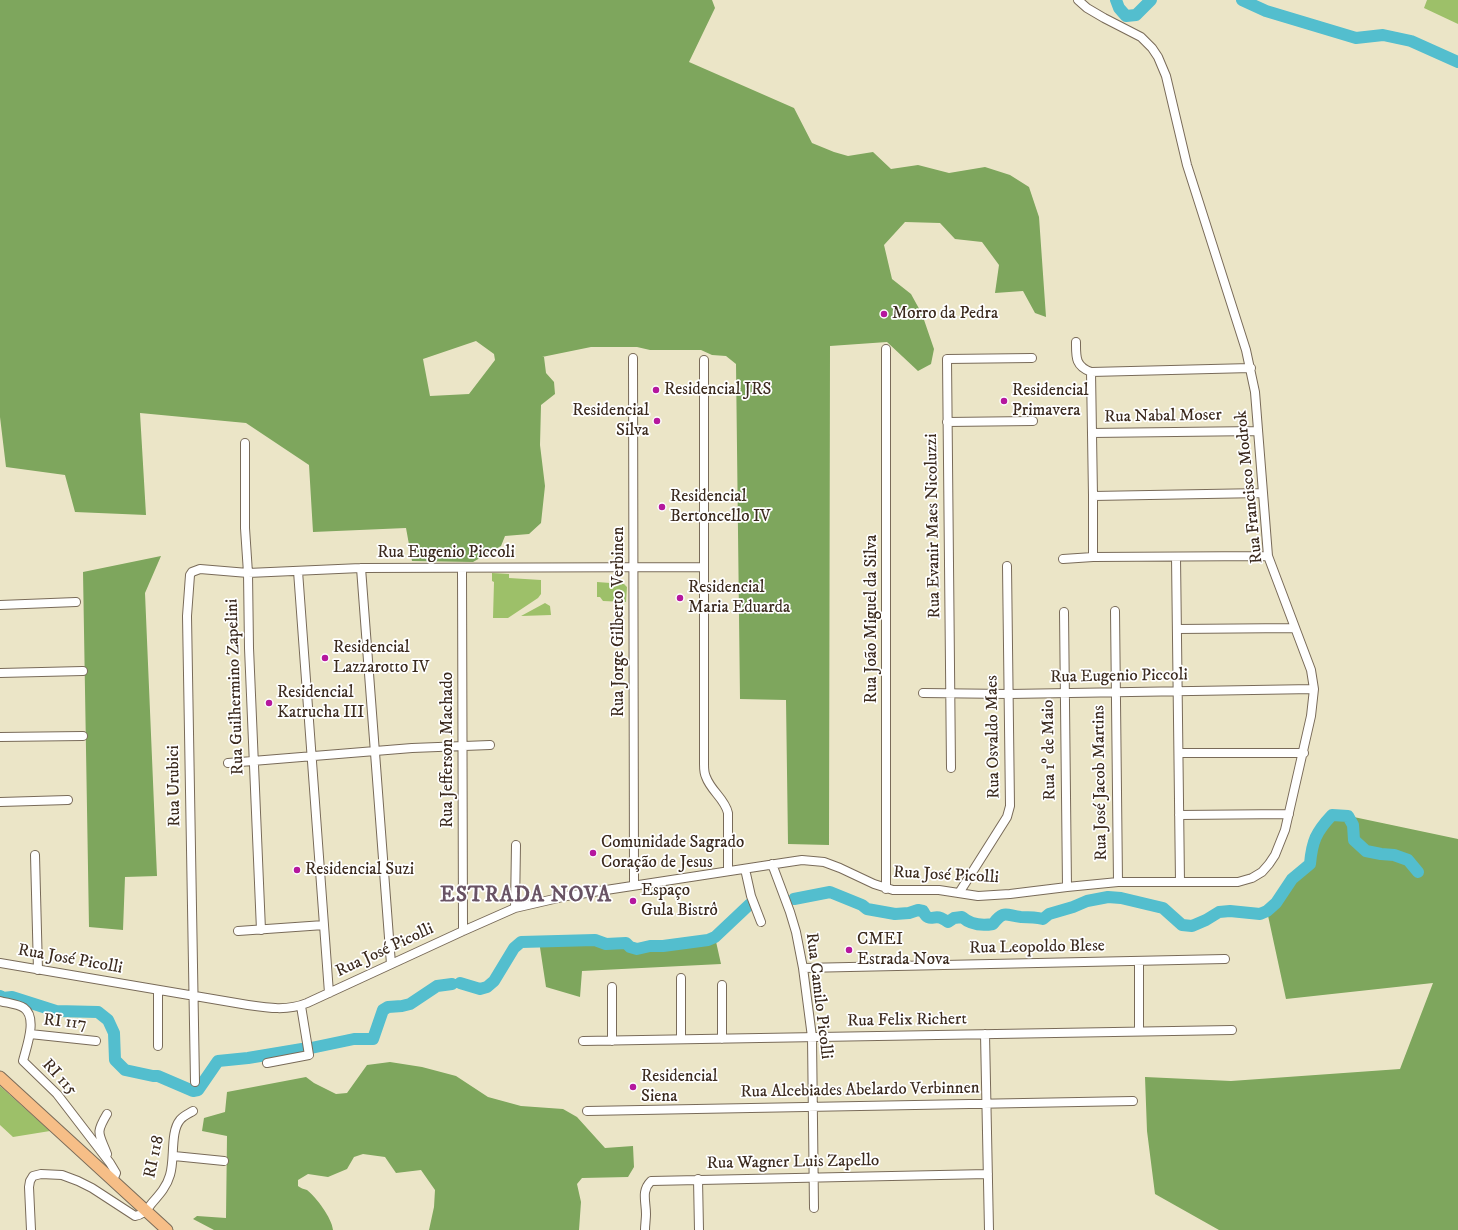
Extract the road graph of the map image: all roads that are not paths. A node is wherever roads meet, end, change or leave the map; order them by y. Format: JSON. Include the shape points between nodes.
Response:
{"nodes":[{"id":1,"x":1078,"y":0,"type":"edge"},
{"id":2,"x":1076,"y":342,"type":"dead end"},
{"id":3,"x":886,"y":349,"type":"dead end"},
{"id":4,"x":633,"y":358,"type":"dead end"},
{"id":5,"x":1032,"y":358,"type":"dead end"},
{"id":6,"x":704,"y":360,"type":"dead end"},
{"id":7,"x":1251,"y":368,"type":"junction"},
{"id":8,"x":1091,"y":372,"type":"junction"},
{"id":9,"x":1033,"y":421,"type":"dead end"},
{"id":10,"x":947,"y":422,"type":"junction"},
{"id":11,"x":1258,"y":431,"type":"junction"},
{"id":12,"x":1092,"y":433,"type":"junction"},
{"id":13,"x":245,"y":443,"type":"dead end"},
{"id":14,"x":1263,"y":493,"type":"junction"},
{"id":15,"x":1093,"y":496,"type":"junction"},
{"id":16,"x":1268,"y":556,"type":"junction"},
{"id":17,"x":1093,"y":557,"type":"junction"},
{"id":18,"x":1176,"y":557,"type":"junction"},
{"id":19,"x":1062,"y":559,"type":"dead end"},
{"id":20,"x":1007,"y":566,"type":"dead end"},
{"id":21,"x":704,"y":567,"type":"junction"},
{"id":22,"x":361,"y":568,"type":"junction"},
{"id":23,"x":462,"y":568,"type":"junction"},
{"id":24,"x":634,"y":568,"type":"junction"},
{"id":25,"x":298,"y":571,"type":"junction"},
{"id":26,"x":248,"y":573,"type":"junction"},
{"id":27,"x":190,"y":575,"type":"joint"},
{"id":28,"x":76,"y":602,"type":"dead end"},
{"id":29,"x":0,"y":605,"type":"edge"},
{"id":30,"x":1115,"y":611,"type":"dead end"},
{"id":31,"x":1064,"y":612,"type":"dead end"},
{"id":32,"x":1296,"y":628,"type":"junction"},
{"id":33,"x":1177,"y":629,"type":"junction"},
{"id":34,"x":83,"y":671,"type":"dead end"},
{"id":35,"x":0,"y":673,"type":"edge"},
{"id":36,"x":1314,"y":689,"type":"junction"},
{"id":37,"x":1178,"y":691,"type":"junction"},
{"id":38,"x":1064,"y":692,"type":"junction"},
{"id":39,"x":1115,"y":692,"type":"junction"},
{"id":40,"x":924,"y":693,"type":"dead end"},
{"id":41,"x":951,"y":694,"type":"junction"},
{"id":42,"x":1009,"y":694,"type":"junction"},
{"id":43,"x":83,"y":736,"type":"dead end"},
{"id":44,"x":0,"y":737,"type":"edge"},
{"id":45,"x":490,"y":745,"type":"dead end"},
{"id":46,"x":463,"y":746,"type":"junction"},
{"id":47,"x":375,"y":751,"type":"junction"},
{"id":48,"x":1179,"y":753,"type":"junction"},
{"id":49,"x":1304,"y":753,"type":"junction"},
{"id":50,"x":312,"y":756,"type":"junction"},
{"id":51,"x":254,"y":761,"type":"junction"},
{"id":52,"x":228,"y":763,"type":"dead end"},
{"id":53,"x":951,"y":768,"type":"dead end"},
{"id":54,"x":68,"y":800,"type":"dead end"},
{"id":55,"x":0,"y":802,"type":"edge"},
{"id":56,"x":1289,"y":814,"type":"junction"},
{"id":57,"x":1179,"y":815,"type":"junction"},
{"id":58,"x":516,"y":845,"type":"dead end"},
{"id":59,"x":35,"y":855,"type":"dead end"},
{"id":60,"x":772,"y":864,"type":"junction"},
{"id":61,"x":745,"y":869,"type":"junction"},
{"id":62,"x":728,"y":871,"type":"junction"},
{"id":63,"x":1118,"y":882,"type":"junction"},
{"id":64,"x":1180,"y":882,"type":"junction"},
{"id":65,"x":634,"y":885,"type":"junction"},
{"id":66,"x":1067,"y":887,"type":"junction"},
{"id":67,"x":886,"y":889,"type":"junction"},
{"id":68,"x":959,"y":893,"type":"junction"},
{"id":69,"x":515,"y":908,"type":"junction"},
{"id":70,"x":761,"y":922,"type":"dead end"},
{"id":71,"x":324,"y":925,"type":"junction"},
{"id":72,"x":261,"y":930,"type":"junction"},
{"id":73,"x":238,"y":931,"type":"dead end"},
{"id":74,"x":463,"y":931,"type":"junction"},
{"id":75,"x":1225,"y":959,"type":"dead end"},
{"id":76,"x":1139,"y":961,"type":"junction"},
{"id":77,"x":0,"y":963,"type":"edge"},
{"id":78,"x":392,"y":964,"type":"junction"},
{"id":79,"x":803,"y":968,"type":"junction"},
{"id":80,"x":38,"y":970,"type":"junction"},
{"id":81,"x":681,"y":978,"type":"dead end"},
{"id":82,"x":722,"y":985,"type":"dead end"},
{"id":83,"x":610,"y":987,"type":"dead end"},
{"id":84,"x":158,"y":990,"type":"junction"},
{"id":85,"x":329,"y":993,"type":"junction"},
{"id":86,"x":676,"y":994,"type":"dead end"},
{"id":87,"x":193,"y":996,"type":"junction"},
{"id":88,"x":0,"y":1001,"type":"edge"},
{"id":89,"x":301,"y":1006,"type":"junction"},
{"id":90,"x":1232,"y":1030,"type":"dead end"},
{"id":91,"x":1138,"y":1031,"type":"junction"},
{"id":92,"x":30,"y":1034,"type":"junction"},
{"id":93,"x":985,"y":1034,"type":"junction"},
{"id":94,"x":812,"y":1037,"type":"junction"},
{"id":95,"x":678,"y":1039,"type":"junction"},
{"id":96,"x":722,"y":1039,"type":"junction"},
{"id":97,"x":96,"y":1041,"type":"dead end"},
{"id":98,"x":583,"y":1041,"type":"dead end"},
{"id":99,"x":610,"y":1041,"type":"junction"},
{"id":100,"x":158,"y":1046,"type":"dead end"},
{"id":101,"x":267,"y":1063,"type":"dead end"},
{"id":102,"x":0,"y":1077,"type":"edge"},
{"id":103,"x":195,"y":1082,"type":"dead end"},
{"id":104,"x":1134,"y":1101,"type":"dead end"},
{"id":105,"x":986,"y":1104,"type":"junction"},
{"id":106,"x":813,"y":1106,"type":"junction"},
{"id":107,"x":193,"y":1111,"type":"dead end"},
{"id":108,"x":587,"y":1111,"type":"dead end"},
{"id":109,"x":107,"y":1114,"type":"dead end"},
{"id":110,"x":174,"y":1156,"type":"junction"},
{"id":111,"x":224,"y":1161,"type":"dead end"},
{"id":112,"x":110,"y":1163,"type":"junction"},
{"id":113,"x":988,"y":1174,"type":"junction"},
{"id":114,"x":813,"y":1177,"type":"junction"},
{"id":115,"x":698,"y":1179,"type":"junction"},
{"id":116,"x":113,"y":1180,"type":"junction"},
{"id":117,"x":814,"y":1208,"type":"dead end"},
{"id":118,"x":146,"y":1211,"type":"junction"},
{"id":119,"x":31,"y":1230,"type":"edge"},
{"id":120,"x":167,"y":1230,"type":"edge"},
{"id":121,"x":645,"y":1230,"type":"edge"},
{"id":122,"x":698,"y":1230,"type":"edge"},
{"id":123,"x":989,"y":1230,"type":"edge"}],
"edges":[{"from":1,"to":7,"type":"street","name":"Rua Francisco Modrok","via":[[1104,18],[1141,37],[1158,57],[1166,76],[1187,165]]},
{"from":2,"to":8,"type":"street","via":[[1078,364]]},
{"from":3,"to":67,"type":"street","name":"Rua João Miguel da Silva"},
{"from":4,"to":24,"type":"street","name":"Rua Jorge Gilberto Verbinen"},
{"from":5,"to":10,"type":"street","name":"Rua Evanir Maes Nicoluzzi","via":[[947,359]]},
{"from":6,"to":21,"type":"street"},
{"from":7,"to":8,"type":"street"},
{"from":7,"to":11,"type":"street","name":"Rua Francisco Modrok"},
{"from":8,"to":12,"type":"street"},
{"from":9,"to":10,"type":"street"},
{"from":10,"to":41,"type":"street","name":"Rua Evanir Maes Nicoluzzi"},
{"from":11,"to":12,"type":"street","name":"Rua Nabal Moser"},
{"from":11,"to":14,"type":"street","name":"Rua Francisco Modrok"},
{"from":12,"to":15,"type":"street"},
{"from":13,"to":26,"type":"street","name":"Rua Guilhermino Zapelini"},
{"from":14,"to":15,"type":"street"},
{"from":14,"to":16,"type":"street","name":"Rua Francisco Modrok"},
{"from":15,"to":17,"type":"street"},
{"from":16,"to":18,"type":"street"},
{"from":16,"to":32,"type":"street","name":"Rua Francisco Modrok"},
{"from":17,"to":18,"type":"street"},
{"from":17,"to":19,"type":"street"},
{"from":18,"to":33,"type":"street"},
{"from":20,"to":42,"type":"street","name":"Rua Osvaldo Maes"},
{"from":21,"to":24,"type":"street","name":"Rua Eugenio Piccoli"},
{"from":21,"to":62,"type":"street","via":[[705,777],[727,807]]},
{"from":22,"to":23,"type":"street","name":"Rua Eugenio Piccoli"},
{"from":22,"to":25,"type":"street","name":"Rua Eugenio Piccoli"},
{"from":22,"to":47,"type":"street"},
{"from":23,"to":24,"type":"street","name":"Rua Eugenio Piccoli"},
{"from":23,"to":46,"type":"street","name":"Rua Jefferson Machado"},
{"from":24,"to":65,"type":"street","name":"Rua Jorge Gilberto Verbinen"},
{"from":25,"to":26,"type":"street","name":"Rua Eugenio Piccoli"},
{"from":25,"to":50,"type":"street"},
{"from":26,"to":27,"type":"street","name":"Rua Eugenio Piccoli","via":[[200,569]]},
{"from":26,"to":51,"type":"street","name":"Rua Guilhermino Zapelini"},
{"from":27,"to":87,"type":"street","name":"Rua Urubici","via":[[187,616]]},
{"from":28,"to":29,"type":"street"},
{"from":30,"to":39,"type":"street","name":"Rua José Jacob Martins"},
{"from":31,"to":38,"type":"street","name":"Rua 1º de Maio"},
{"from":32,"to":33,"type":"street"},
{"from":32,"to":36,"type":"street","name":"Rua Francisco Modrok","via":[[1311,670]]},
{"from":33,"to":37,"type":"street"},
{"from":34,"to":35,"type":"street"},
{"from":36,"to":37,"type":"street","name":"Rua Eugenio Piccoli"},
{"from":36,"to":49,"type":"street","name":"Rua Francisco Modrok"},
{"from":37,"to":39,"type":"street","name":"Rua Eugenio Piccoli"},
{"from":37,"to":48,"type":"street"},
{"from":38,"to":39,"type":"street","name":"Rua Eugenio Piccoli"},
{"from":38,"to":42,"type":"street","name":"Rua Eugenio Piccoli"},
{"from":38,"to":66,"type":"street","name":"Rua 1º de Maio"},
{"from":39,"to":63,"type":"street","name":"Rua José Jacob Martins"},
{"from":40,"to":41,"type":"street","name":"Rua Eugenio Piccoli"},
{"from":41,"to":42,"type":"street","name":"Rua Eugenio Piccoli"},
{"from":41,"to":53,"type":"street","name":"Rua Evanir Maes Nicoluzzi"},
{"from":42,"to":68,"type":"street","name":"Rua Osvaldo Maes","via":[[1009,813]]},
{"from":43,"to":44,"type":"street"},
{"from":45,"to":46,"type":"street"},
{"from":46,"to":47,"type":"street"},
{"from":46,"to":74,"type":"street","name":"Rua Jefferson Machado"},
{"from":47,"to":50,"type":"street"},
{"from":47,"to":78,"type":"street"},
{"from":48,"to":49,"type":"street"},
{"from":48,"to":57,"type":"street"},
{"from":49,"to":56,"type":"street","name":"Rua Francisco Modrok"},
{"from":50,"to":51,"type":"street"},
{"from":50,"to":71,"type":"street"},
{"from":51,"to":52,"type":"street"},
{"from":51,"to":72,"type":"street","name":"Rua Guilhermino Zapelini"},
{"from":54,"to":55,"type":"street"},
{"from":56,"to":57,"type":"street"},
{"from":56,"to":64,"type":"street","name":"Rua Francisco Modrok","via":[[1275,855],[1262,872],[1238,882]]},
{"from":57,"to":64,"type":"street"},
{"from":58,"to":69,"type":"street"},
{"from":59,"to":80,"type":"street"},
{"from":60,"to":61,"type":"street","name":"Rua José Picolli"},
{"from":60,"to":67,"type":"street","name":"Rua José Picolli","via":[[802,860],[824,862]]},
{"from":60,"to":79,"type":"street","name":"Rua Camilo Picolli","via":[[794,926]]},
{"from":61,"to":62,"type":"street","name":"Rua José Picolli"},
{"from":61,"to":70,"type":"street","via":[[751,896]]},
{"from":62,"to":65,"type":"street","name":"Rua José Picolli"},
{"from":63,"to":64,"type":"street","name":"Rua José Picolli"},
{"from":63,"to":66,"type":"street","name":"Rua José Picolli"},
{"from":65,"to":69,"type":"street","name":"Rua José Picolli"},
{"from":66,"to":68,"type":"street","name":"Rua José Picolli","via":[[991,896]]},
{"from":67,"to":68,"type":"street","name":"Rua José Picolli"},
{"from":69,"to":74,"type":"street","name":"Rua José Picolli"},
{"from":71,"to":72,"type":"street"},
{"from":71,"to":85,"type":"street"},
{"from":72,"to":73,"type":"street"},
{"from":74,"to":78,"type":"street","name":"Rua José Picolli"},
{"from":75,"to":76,"type":"street","name":"Rua Leopoldo Blese"},
{"from":76,"to":79,"type":"street","name":"Rua Leopoldo Blese"},
{"from":76,"to":91,"type":"street"},
{"from":77,"to":80,"type":"street","name":"Rua José Picolli"},
{"from":78,"to":85,"type":"street","name":"Rua José Picolli"},
{"from":79,"to":94,"type":"street","name":"Rua Camilo Picolli"},
{"from":80,"to":84,"type":"street","name":"Rua José Picolli"},
{"from":81,"to":95,"type":"street"},
{"from":82,"to":96,"type":"street"},
{"from":83,"to":99,"type":"street"},
{"from":84,"to":87,"type":"street","name":"Rua José Picolli"},
{"from":84,"to":100,"type":"street"},
{"from":85,"to":89,"type":"street","name":"Rua José Picolli"},
{"from":86,"to":95,"type":"street"},
{"from":87,"to":89,"type":"street","name":"Rua José Picolli","via":[[265,1008]]},
{"from":87,"to":103,"type":"street","name":"Rua Urubici"},
{"from":88,"to":92,"type":"street","name":"RI 115","via":[[19,1006],[28,1012],[31,1020]]},
{"from":89,"to":101,"type":"street","via":[[309,1055]]},
{"from":90,"to":91,"type":"street","name":"Rua Felix Richert"},
{"from":91,"to":93,"type":"street","name":"Rua Felix Richert"},
{"from":92,"to":97,"type":"street","name":"RI 117"},
{"from":92,"to":112,"type":"street","name":"RI 115","via":[[23,1061],[56,1094]]},
{"from":93,"to":94,"type":"street","name":"Rua Felix Richert"},
{"from":93,"to":105,"type":"street"},
{"from":94,"to":96,"type":"street","name":"Rua Felix Richert"},
{"from":94,"to":106,"type":"street","name":"Rua Camilo Picolli"},
{"from":95,"to":96,"type":"street","name":"Rua Felix Richert"},
{"from":95,"to":99,"type":"street","name":"Rua Felix Richert"},
{"from":98,"to":99,"type":"street","name":"Rua Felix Richert"},
{"from":102,"to":116,"type":"highway"},
{"from":104,"to":105,"type":"street","name":"Rua Alcebiades Abelardo Verbinnen"},
{"from":105,"to":106,"type":"street","name":"Rua Alcebiades Abelardo Verbinnen"},
{"from":105,"to":113,"type":"street"},
{"from":106,"to":108,"type":"street","name":"Rua Alcebiades Abelardo Verbinnen"},
{"from":106,"to":114,"type":"street","name":"Rua Camilo Picolli"},
{"from":107,"to":110,"type":"street","name":"RI 118","via":[[182,1117],[176,1126]]},
{"from":109,"to":112,"type":"street","via":[[99,1132]]},
{"from":110,"to":111,"type":"street"},
{"from":110,"to":118,"type":"street","name":"RI 118","via":[[165,1187]]},
{"from":112,"to":116,"type":"street","name":"RI 115","via":[[116,1173]]},
{"from":113,"to":114,"type":"street","name":"Rua Wagner Luis Zapello"},
{"from":113,"to":123,"type":"street"},
{"from":114,"to":115,"type":"street","name":"Rua Wagner Luis Zapello"},
{"from":114,"to":117,"type":"street","name":"Rua Camilo Picolli"},
{"from":115,"to":121,"type":"street","name":"Rua Wagner Luis Zapello","via":[[651,1181],[646,1186],[644,1195]]},
{"from":115,"to":122,"type":"street"},
{"from":116,"to":118,"type":"highway"},
{"from":118,"to":119,"type":"street","via":[[135,1216],[78,1181],[62,1175],[41,1174],[33,1176],[30,1181]]},
{"from":118,"to":120,"type":"highway"}]}
